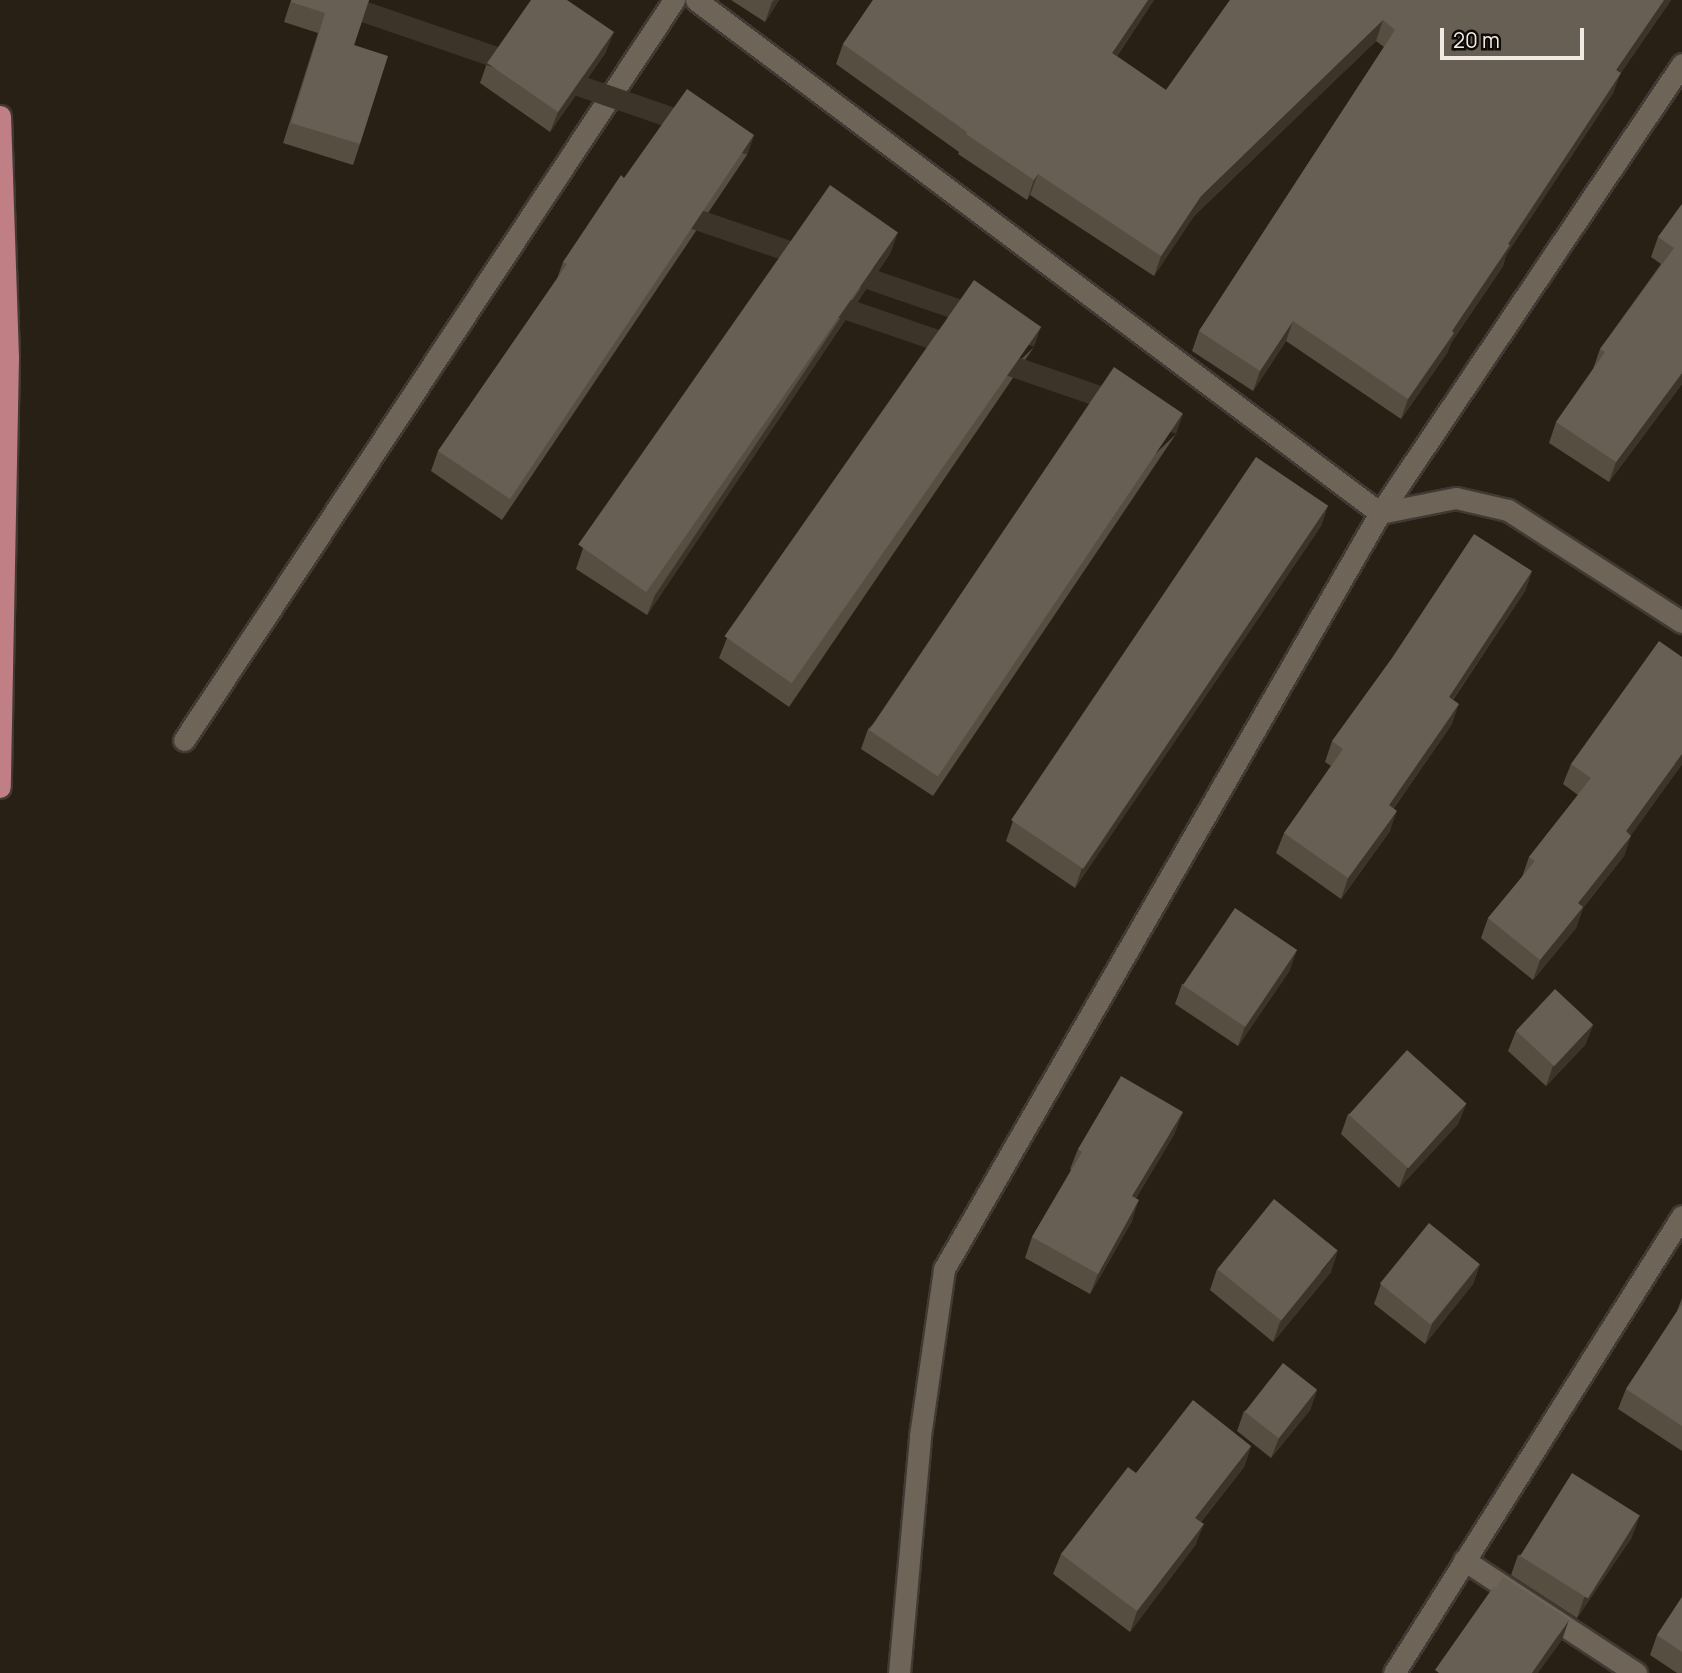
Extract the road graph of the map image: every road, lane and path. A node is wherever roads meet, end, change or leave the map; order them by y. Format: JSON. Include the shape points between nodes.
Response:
{"nodes":[{"id":1,"x":674,"y":0,"type":"edge"},
{"id":2,"x":695,"y":0,"type":"edge"},
{"id":3,"x":1682,"y":64,"type":"edge"},
{"id":4,"x":0,"y":116,"type":"edge"},
{"id":5,"x":1380,"y":513,"type":"junction"},
{"id":6,"x":1682,"y":622,"type":"edge"},
{"id":7,"x":184,"y":740,"type":"dead end"},
{"id":8,"x":0,"y":787,"type":"edge"},
{"id":9,"x":1682,"y":1216,"type":"edge"},
{"id":10,"x":1464,"y":1560,"type":"junction"},
{"id":11,"x":899,"y":1673,"type":"edge"},
{"id":12,"x":1394,"y":1673,"type":"edge"},
{"id":13,"x":1636,"y":1673,"type":"edge"}],
"edges":[{"from":1,"to":7,"type":"street"},
{"from":2,"to":5,"type":"street"},
{"from":3,"to":5,"type":"street"},
{"from":4,"to":8,"type":"main road","via":[[8,356]]},
{"from":5,"to":6,"type":"street","via":[[1457,498],[1508,510]]},
{"from":5,"to":11,"type":"street","via":[[944,1269],[920,1436]]},
{"from":9,"to":10,"type":"street"},
{"from":10,"to":12,"type":"street"},
{"from":10,"to":13,"type":"street"}]}
